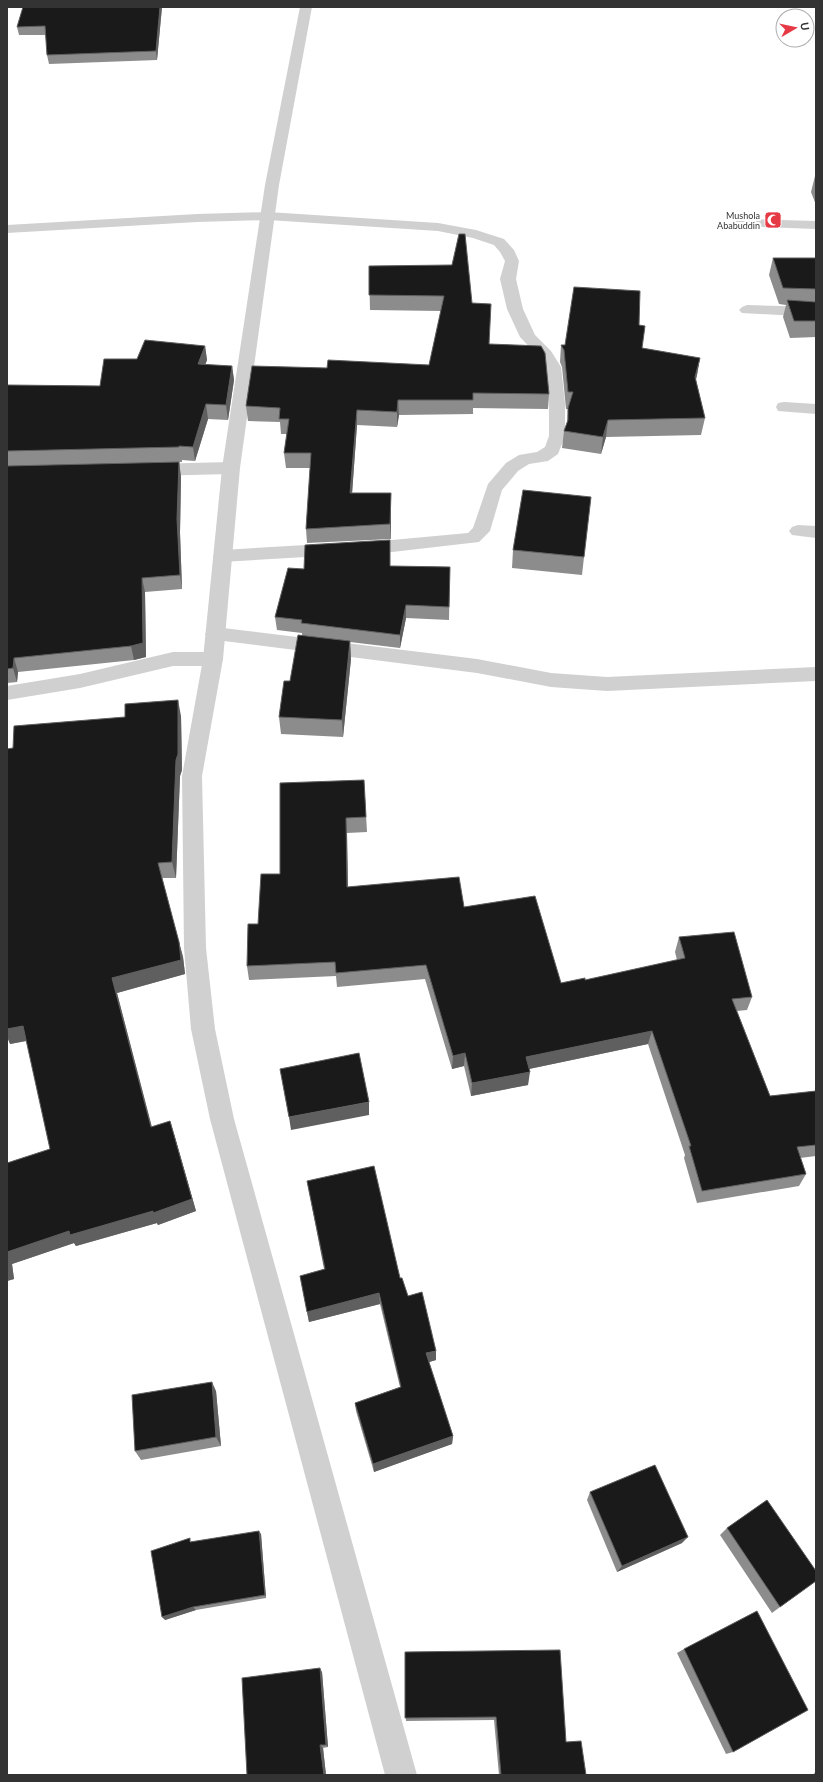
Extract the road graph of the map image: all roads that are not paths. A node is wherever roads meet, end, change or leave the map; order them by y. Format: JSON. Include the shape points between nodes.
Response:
{"nodes":[{"id":1,"x":306,"y":7,"type":"edge"},
{"id":2,"x":268,"y":216,"type":"junction"},
{"id":3,"x":741,"y":222,"type":"dead end"},
{"id":4,"x":816,"y":225,"type":"edge"},
{"id":5,"x":7,"y":229,"type":"edge"},
{"id":6,"x":747,"y":310,"type":"dead end"},
{"id":7,"x":816,"y":312,"type":"edge"},
{"id":8,"x":784,"y":408,"type":"dead end"},
{"id":9,"x":816,"y":409,"type":"edge"},
{"id":10,"x":231,"y":468,"type":"junction"},
{"id":11,"x":135,"y":470,"type":"edge"},
{"id":12,"x":798,"y":531,"type":"dead end"},
{"id":13,"x":816,"y":532,"type":"edge"},
{"id":14,"x":222,"y":556,"type":"junction"},
{"id":15,"x":215,"y":634,"type":"junction"},
{"id":16,"x":212,"y":660,"type":"junction"},
{"id":17,"x":816,"y":674,"type":"edge"},
{"id":18,"x":7,"y":693,"type":"edge"},
{"id":19,"x":401,"y":1775,"type":"edge"}],
"edges":[{"from":1,"to":2,"type":"street","via":[[273,177]]},
{"from":2,"to":5,"type":"street"},
{"from":2,"to":10,"type":"street"},
{"from":2,"to":14,"type":"street","via":[[438,227],[476,234],[499,242],[508,250],[512,261],[508,279],[515,309],[528,337],[545,354],[553,367],[557,436],[552,450],[542,457],[525,459],[512,467],[494,488],[481,531],[473,538],[392,546]]},
{"from":3,"to":4,"type":"street"},
{"from":6,"to":7,"type":"street"},
{"from":8,"to":9,"type":"street"},
{"from":10,"to":11,"type":"street"},
{"from":10,"to":14,"type":"street"},
{"from":12,"to":13,"type":"street"},
{"from":14,"to":15,"type":"street"},
{"from":15,"to":16,"type":"street"},
{"from":15,"to":17,"type":"street","via":[[477,666],[551,680],[607,684]]},
{"from":16,"to":18,"type":"street","via":[[174,659],[80,681]]},
{"from":16,"to":19,"type":"street","via":[[192,776],[195,948],[203,1029],[222,1119]]}]}
